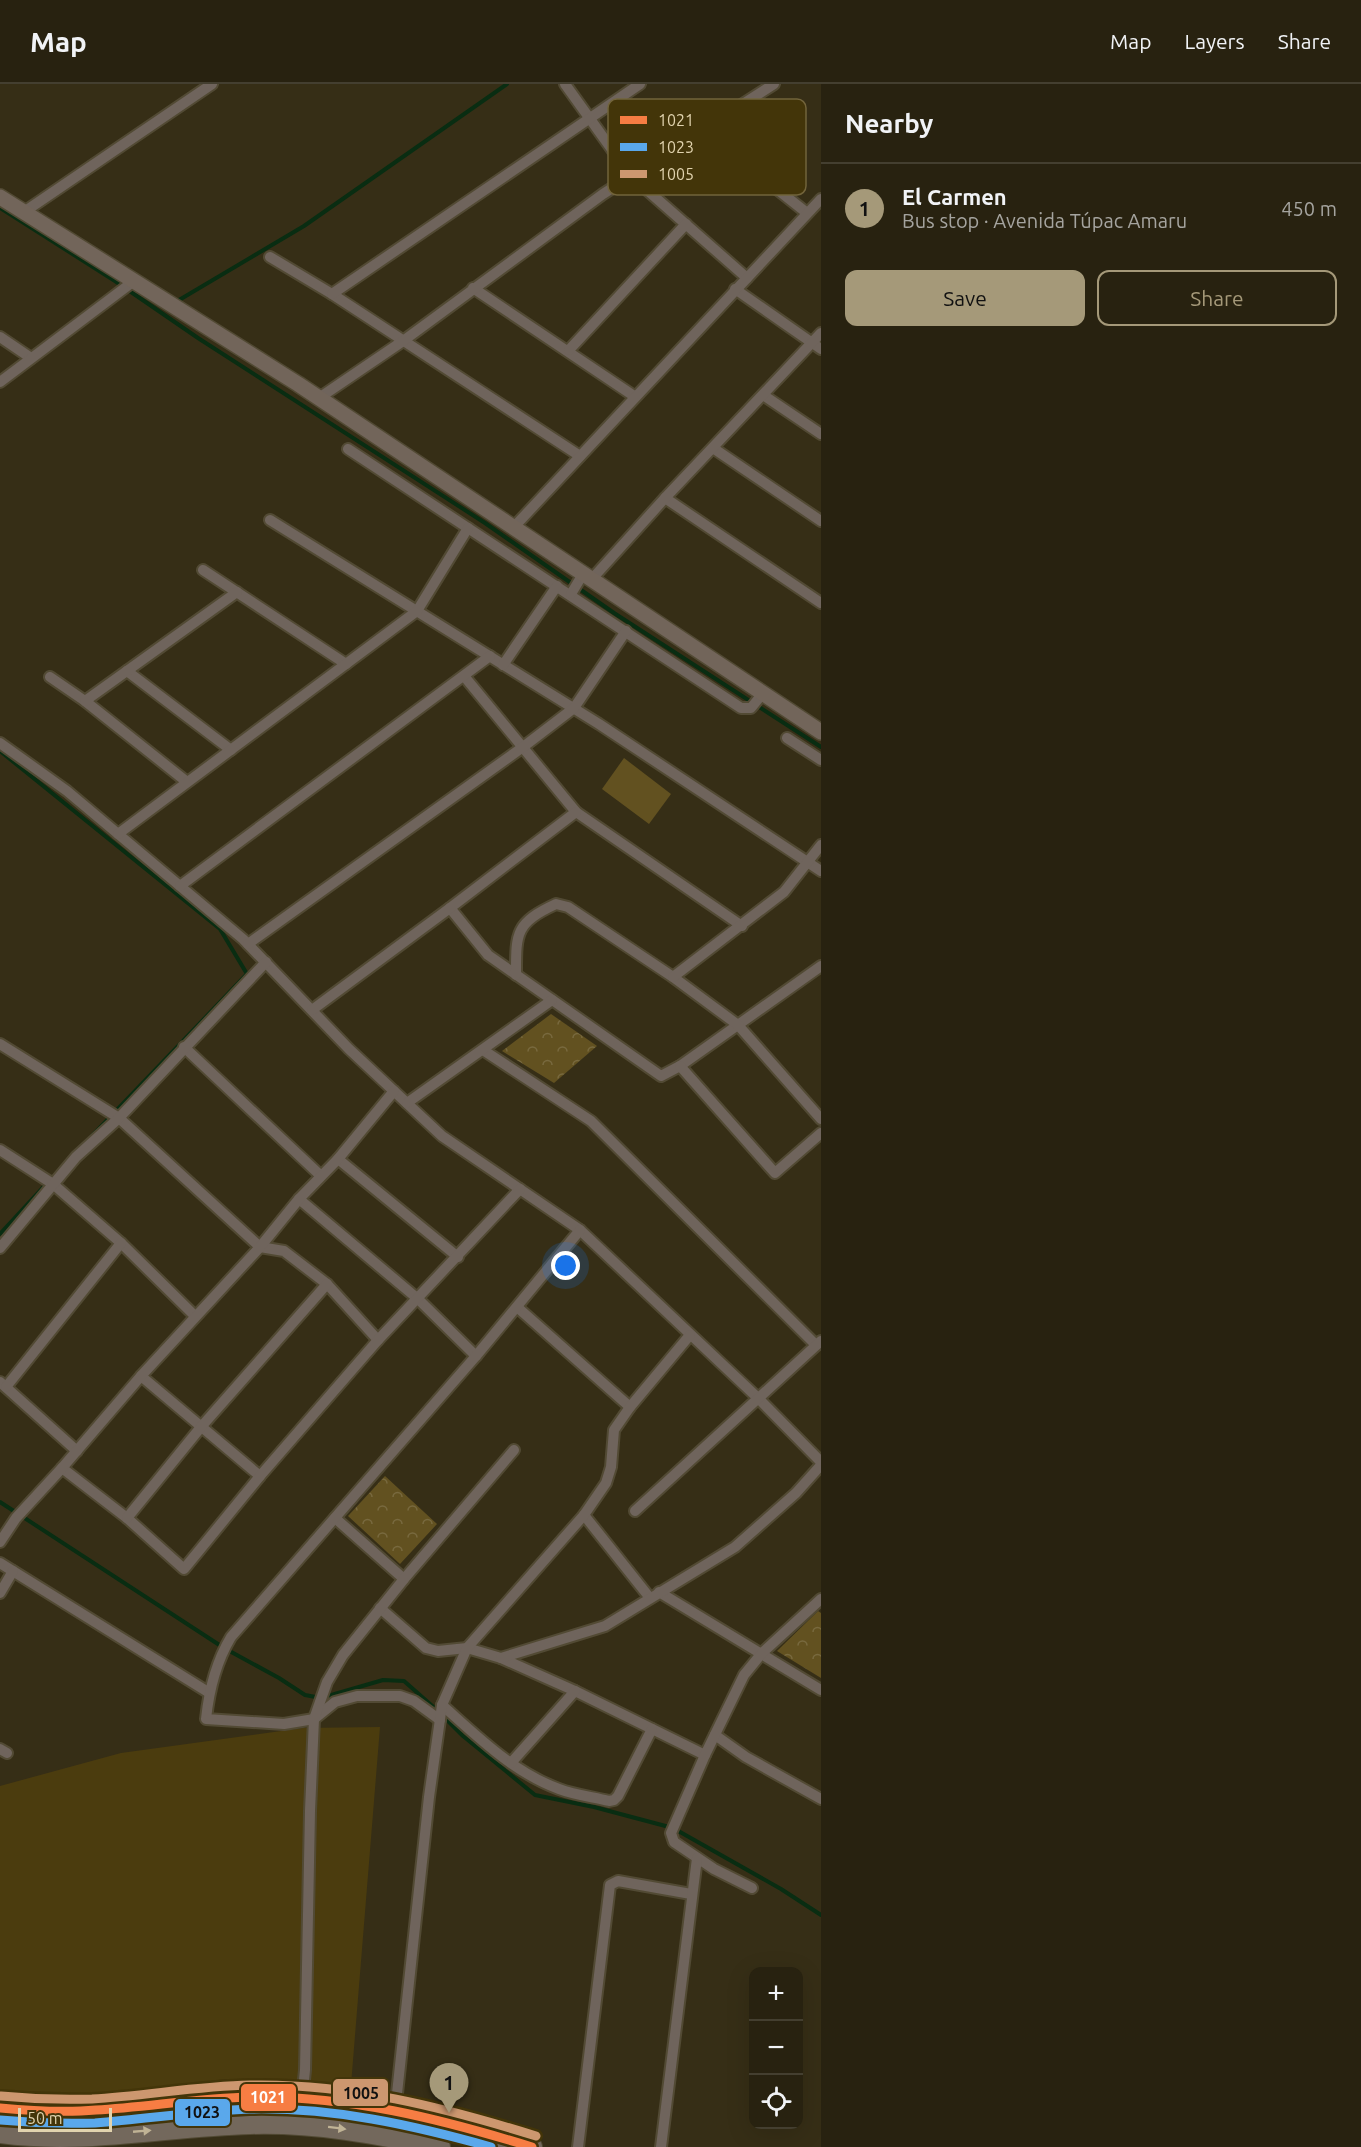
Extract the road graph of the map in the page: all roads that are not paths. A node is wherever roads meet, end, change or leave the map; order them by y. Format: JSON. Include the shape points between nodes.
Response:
{"nodes":[{"id":1,"x":212,"y":84,"type":"edge"},
{"id":2,"x":565,"y":84,"type":"edge"},
{"id":3,"x":640,"y":84,"type":"edge"},
{"id":4,"x":774,"y":84,"type":"edge"},
{"id":5,"x":618,"y":99,"type":"edge"},
{"id":6,"x":751,"y":99,"type":"edge"},
{"id":7,"x":608,"y":106,"type":"edge"},
{"id":8,"x":590,"y":118,"type":"junction"},
{"id":9,"x":608,"y":143,"type":"edge"},
{"id":10,"x":608,"y":192,"type":"edge"},
{"id":11,"x":653,"y":195,"type":"edge"},
{"id":12,"x":784,"y":195,"type":"edge"},
{"id":13,"x":0,"y":197,"type":"edge"},
{"id":14,"x":821,"y":199,"type":"edge"},
{"id":15,"x":24,"y":212,"type":"junction"},
{"id":16,"x":807,"y":213,"type":"junction"},
{"id":17,"x":686,"y":224,"type":"junction"},
{"id":18,"x":270,"y":257,"type":"dead end"},
{"id":19,"x":747,"y":278,"type":"junction"},
{"id":20,"x":134,"y":281,"type":"junction"},
{"id":21,"x":473,"y":288,"type":"junction"},
{"id":22,"x":735,"y":289,"type":"junction"},
{"id":23,"x":332,"y":294,"type":"junction"},
{"id":24,"x":821,"y":333,"type":"edge"},
{"id":25,"x":0,"y":337,"type":"edge"},
{"id":26,"x":403,"y":340,"type":"junction"},
{"id":27,"x":817,"y":346,"type":"edge"},
{"id":28,"x":568,"y":350,"type":"junction"},
{"id":29,"x":31,"y":358,"type":"junction"},
{"id":30,"x":0,"y":382,"type":"edge"},
{"id":31,"x":763,"y":395,"type":"junction"},
{"id":32,"x":634,"y":396,"type":"junction"},
{"id":33,"x":319,"y":398,"type":"junction"},
{"id":34,"x":821,"y":434,"type":"edge"},
{"id":35,"x":713,"y":448,"type":"junction"},
{"id":36,"x":348,"y":449,"type":"dead end"},
{"id":37,"x":580,"y":456,"type":"junction"},
{"id":38,"x":665,"y":498,"type":"junction"},
{"id":39,"x":270,"y":520,"type":"dead end"},
{"id":40,"x":821,"y":521,"type":"edge"},
{"id":41,"x":468,"y":528,"type":"junction"},
{"id":42,"x":513,"y":528,"type":"junction"},
{"id":43,"x":203,"y":570,"type":"dead end"},
{"id":44,"x":587,"y":577,"type":"junction"},
{"id":45,"x":557,"y":586,"type":"junction"},
{"id":46,"x":237,"y":592,"type":"junction"},
{"id":47,"x":571,"y":594,"type":"junction"},
{"id":48,"x":821,"y":603,"type":"edge"},
{"id":49,"x":417,"y":611,"type":"junction"},
{"id":50,"x":626,"y":631,"type":"junction"},
{"id":51,"x":490,"y":656,"type":"junction"},
{"id":52,"x":346,"y":664,"type":"junction"},
{"id":53,"x":503,"y":665,"type":"junction"},
{"id":54,"x":128,"y":671,"type":"junction"},
{"id":55,"x":464,"y":676,"type":"junction"},
{"id":56,"x":50,"y":677,"type":"dead end"},
{"id":57,"x":763,"y":693,"type":"junction"},
{"id":58,"x":85,"y":701,"type":"junction"},
{"id":59,"x":574,"y":708,"type":"junction"},
{"id":60,"x":821,"y":732,"type":"edge"},
{"id":61,"x":788,"y":738,"type":"dead end"},
{"id":62,"x":0,"y":743,"type":"edge"},
{"id":63,"x":523,"y":747,"type":"junction"},
{"id":64,"x":231,"y":750,"type":"junction"},
{"id":65,"x":821,"y":760,"type":"edge"},
{"id":66,"x":188,"y":782,"type":"junction"},
{"id":67,"x":576,"y":812,"type":"junction"},
{"id":68,"x":118,"y":834,"type":"junction"},
{"id":69,"x":821,"y":845,"type":"edge"},
{"id":70,"x":808,"y":862,"type":"junction"},
{"id":71,"x":821,"y":871,"type":"edge"},
{"id":72,"x":180,"y":886,"type":"junction"},
{"id":73,"x":450,"y":908,"type":"junction"},
{"id":74,"x":742,"y":926,"type":"junction"},
{"id":75,"x":248,"y":944,"type":"junction"},
{"id":76,"x":266,"y":962,"type":"junction"},
{"id":77,"x":821,"y":966,"type":"edge"},
{"id":78,"x":516,"y":975,"type":"junction"},
{"id":79,"x":673,"y":977,"type":"junction"},
{"id":80,"x":552,"y":1000,"type":"junction"},
{"id":81,"x":312,"y":1010,"type":"junction"},
{"id":82,"x":738,"y":1025,"type":"junction"},
{"id":83,"x":0,"y":1044,"type":"edge"},
{"id":84,"x":184,"y":1047,"type":"junction"},
{"id":85,"x":483,"y":1050,"type":"junction"},
{"id":86,"x":680,"y":1066,"type":"junction"},
{"id":87,"x":394,"y":1091,"type":"junction"},
{"id":88,"x":407,"y":1103,"type":"junction"},
{"id":89,"x":119,"y":1118,"type":"junction"},
{"id":90,"x":821,"y":1119,"type":"edge"},
{"id":91,"x":820,"y":1135,"type":"edge"},
{"id":92,"x":0,"y":1150,"type":"edge"},
{"id":93,"x":338,"y":1159,"type":"junction"},
{"id":94,"x":320,"y":1175,"type":"junction"},
{"id":95,"x":52,"y":1184,"type":"junction"},
{"id":96,"x":520,"y":1189,"type":"junction"},
{"id":97,"x":299,"y":1199,"type":"junction"},
{"id":98,"x":580,"y":1230,"type":"junction"},
{"id":99,"x":122,"y":1243,"type":"junction"},
{"id":100,"x":260,"y":1247,"type":"junction"},
{"id":101,"x":0,"y":1248,"type":"edge"},
{"id":102,"x":458,"y":1257,"type":"junction"},
{"id":103,"x":327,"y":1284,"type":"junction"},
{"id":104,"x":418,"y":1299,"type":"junction"},
{"id":105,"x":517,"y":1307,"type":"junction"},
{"id":106,"x":195,"y":1316,"type":"junction"},
{"id":107,"x":690,"y":1335,"type":"junction"},
{"id":108,"x":378,"y":1340,"type":"junction"},
{"id":109,"x":819,"y":1343,"type":"edge"},
{"id":110,"x":476,"y":1356,"type":"junction"},
{"id":111,"x":141,"y":1376,"type":"junction"},
{"id":112,"x":3,"y":1384,"type":"edge"},
{"id":113,"x":759,"y":1399,"type":"junction"},
{"id":114,"x":630,"y":1407,"type":"junction"},
{"id":115,"x":201,"y":1426,"type":"junction"},
{"id":116,"x":77,"y":1450,"type":"junction"},
{"id":117,"x":514,"y":1450,"type":"dead end"},
{"id":118,"x":821,"y":1463,"type":"edge"},
{"id":119,"x":62,"y":1468,"type":"junction"},
{"id":120,"x":260,"y":1476,"type":"junction"},
{"id":121,"x":635,"y":1511,"type":"dead end"},
{"id":122,"x":584,"y":1515,"type":"junction"},
{"id":123,"x":127,"y":1518,"type":"junction"},
{"id":124,"x":335,"y":1518,"type":"junction"},
{"id":125,"x":0,"y":1542,"type":"edge"},
{"id":126,"x":0,"y":1563,"type":"edge"},
{"id":127,"x":13,"y":1571,"type":"junction"},
{"id":128,"x":404,"y":1579,"type":"junction"},
{"id":129,"x":0,"y":1593,"type":"edge"},
{"id":130,"x":655,"y":1595,"type":"junction"},
{"id":131,"x":821,"y":1599,"type":"edge"},
{"id":132,"x":380,"y":1608,"type":"junction"},
{"id":133,"x":466,"y":1648,"type":"junction"},
{"id":134,"x":762,"y":1653,"type":"junction"},
{"id":135,"x":501,"y":1658,"type":"junction"},
{"id":136,"x":821,"y":1690,"type":"edge"},
{"id":137,"x":575,"y":1691,"type":"junction"},
{"id":138,"x":208,"y":1692,"type":"junction"},
{"id":139,"x":442,"y":1705,"type":"junction"},
{"id":140,"x":314,"y":1719,"type":"junction"},
{"id":141,"x":440,"y":1720,"type":"junction"},
{"id":142,"x":652,"y":1729,"type":"junction"},
{"id":143,"x":715,"y":1735,"type":"junction"},
{"id":144,"x":705,"y":1755,"type":"junction"},
{"id":145,"x":511,"y":1763,"type":"junction"},
{"id":146,"x":821,"y":1799,"type":"edge"},
{"id":147,"x":697,"y":1858,"type":"junction"},
{"id":148,"x":752,"y":1888,"type":"dead end"},
{"id":149,"x":692,"y":1894,"type":"junction"},
{"id":150,"x":302,"y":2099,"type":"junction"},
{"id":151,"x":0,"y":2108,"type":"edge"},
{"id":152,"x":395,"y":2112,"type":"junction"},
{"id":153,"x":0,"y":2133,"type":"edge"},
{"id":154,"x":440,"y":2147,"type":"edge"},
{"id":155,"x":532,"y":2147,"type":"edge"},
{"id":156,"x":578,"y":2147,"type":"edge"},
{"id":157,"x":661,"y":2147,"type":"edge"}],
"edges":[{"from":1,"to":15,"type":"street"},
{"from":2,"to":8,"type":"street"},
{"from":3,"to":5,"type":"street"},
{"from":4,"to":6,"type":"street"},
{"from":7,"to":8,"type":"street"},
{"from":8,"to":9,"type":"street"},
{"from":8,"to":23,"type":"street"},
{"from":10,"to":21,"type":"street"},
{"from":11,"to":17,"type":"street"},
{"from":12,"to":16,"type":"street"},
{"from":13,"to":15,"type":"street"},
{"from":14,"to":16,"type":"street"},
{"from":15,"to":20,"type":"street"},
{"from":16,"to":19,"type":"street"},
{"from":17,"to":19,"type":"street"},
{"from":17,"to":28,"type":"street"},
{"from":18,"to":23,"type":"street"},
{"from":19,"to":22,"type":"street"},
{"from":20,"to":29,"type":"street"},
{"from":20,"to":33,"type":"street"},
{"from":21,"to":26,"type":"street"},
{"from":21,"to":28,"type":"street"},
{"from":22,"to":27,"type":"street"},
{"from":22,"to":32,"type":"street"},
{"from":23,"to":26,"type":"street"},
{"from":24,"to":27,"type":"street"},
{"from":25,"to":29,"type":"street"},
{"from":26,"to":33,"type":"street"},
{"from":26,"to":37,"type":"street"},
{"from":27,"to":31,"type":"street"},
{"from":28,"to":32,"type":"street"},
{"from":29,"to":30,"type":"street"},
{"from":31,"to":34,"type":"street"},
{"from":31,"to":35,"type":"street"},
{"from":32,"to":37,"type":"street"},
{"from":33,"to":42,"type":"street"},
{"from":35,"to":38,"type":"street"},
{"from":35,"to":40,"type":"street"},
{"from":36,"to":41,"type":"street"},
{"from":37,"to":42,"type":"street"},
{"from":38,"to":44,"type":"street"},
{"from":38,"to":48,"type":"street"},
{"from":39,"to":49,"type":"street"},
{"from":41,"to":45,"type":"street"},
{"from":41,"to":49,"type":"street"},
{"from":42,"to":44,"type":"street"},
{"from":43,"to":46,"type":"street"},
{"from":44,"to":47,"type":"street"},
{"from":44,"to":57,"type":"street"},
{"from":45,"to":47,"type":"street"},
{"from":45,"to":53,"type":"street"},
{"from":46,"to":52,"type":"street"},
{"from":46,"to":54,"type":"street"},
{"from":47,"to":50,"type":"street"},
{"from":49,"to":51,"type":"street"},
{"from":49,"to":52,"type":"street"},
{"from":50,"to":57,"type":"street","via":[[741,708],[751,708]]},
{"from":50,"to":59,"type":"street"},
{"from":51,"to":53,"type":"street"},
{"from":51,"to":55,"type":"street"},
{"from":52,"to":64,"type":"street"},
{"from":53,"to":59,"type":"street"},
{"from":54,"to":58,"type":"street"},
{"from":54,"to":64,"type":"street"},
{"from":55,"to":63,"type":"street"},
{"from":55,"to":72,"type":"street"},
{"from":56,"to":58,"type":"street"},
{"from":57,"to":60,"type":"street"},
{"from":58,"to":66,"type":"street"},
{"from":59,"to":63,"type":"street"},
{"from":59,"to":70,"type":"street"},
{"from":61,"to":65,"type":"street"},
{"from":62,"to":68,"type":"street"},
{"from":63,"to":67,"type":"street"},
{"from":63,"to":75,"type":"street"},
{"from":64,"to":66,"type":"street"},
{"from":66,"to":68,"type":"street"},
{"from":67,"to":73,"type":"street"},
{"from":67,"to":74,"type":"street"},
{"from":68,"to":72,"type":"street"},
{"from":69,"to":70,"type":"street"},
{"from":70,"to":71,"type":"street"},
{"from":70,"to":74,"type":"street","via":[[784,892]]},
{"from":72,"to":75,"type":"street"},
{"from":73,"to":78,"type":"street","via":[[488,955]]},
{"from":73,"to":81,"type":"street"},
{"from":74,"to":79,"type":"street"},
{"from":75,"to":76,"type":"street"},
{"from":76,"to":81,"type":"street"},
{"from":76,"to":84,"type":"street"},
{"from":77,"to":82,"type":"street"},
{"from":78,"to":79,"type":"street","via":[[520,929],[550,907],[562,904]]},
{"from":78,"to":80,"type":"street"},
{"from":79,"to":82,"type":"street"},
{"from":80,"to":85,"type":"street"},
{"from":80,"to":86,"type":"street","via":[[661,1077]]},
{"from":81,"to":87,"type":"street"},
{"from":82,"to":86,"type":"street"},
{"from":82,"to":90,"type":"street"},
{"from":83,"to":89,"type":"street"},
{"from":84,"to":89,"type":"street"},
{"from":84,"to":94,"type":"street"},
{"from":85,"to":88,"type":"street"},
{"from":85,"to":109,"type":"street","via":[[591,1121]]},
{"from":86,"to":91,"type":"street","via":[[775,1173]]},
{"from":87,"to":88,"type":"street"},
{"from":87,"to":93,"type":"street"},
{"from":88,"to":96,"type":"street","via":[[442,1136]]},
{"from":89,"to":95,"type":"street"},
{"from":89,"to":100,"type":"street"},
{"from":92,"to":95,"type":"street"},
{"from":93,"to":94,"type":"street"},
{"from":93,"to":102,"type":"street"},
{"from":94,"to":97,"type":"street"},
{"from":95,"to":99,"type":"street"},
{"from":95,"to":101,"type":"street"},
{"from":96,"to":98,"type":"street"},
{"from":96,"to":102,"type":"street"},
{"from":97,"to":100,"type":"street"},
{"from":97,"to":104,"type":"street"},
{"from":98,"to":105,"type":"street"},
{"from":98,"to":107,"type":"street"},
{"from":99,"to":106,"type":"street"},
{"from":99,"to":112,"type":"street"},
{"from":100,"to":103,"type":"street","via":[[284,1251]]},
{"from":100,"to":106,"type":"street"},
{"from":102,"to":104,"type":"street"},
{"from":103,"to":108,"type":"street"},
{"from":103,"to":115,"type":"street"},
{"from":104,"to":108,"type":"street"},
{"from":104,"to":110,"type":"street"},
{"from":105,"to":110,"type":"street"},
{"from":105,"to":114,"type":"street"},
{"from":106,"to":111,"type":"street"},
{"from":107,"to":113,"type":"street"},
{"from":107,"to":114,"type":"street"},
{"from":108,"to":120,"type":"street"},
{"from":109,"to":113,"type":"street"},
{"from":110,"to":124,"type":"street"},
{"from":111,"to":115,"type":"street"},
{"from":111,"to":116,"type":"street"},
{"from":112,"to":116,"type":"street"},
{"from":113,"to":118,"type":"street"},
{"from":113,"to":121,"type":"street"},
{"from":114,"to":122,"type":"street","via":[[614,1430],[606,1483]]},
{"from":115,"to":120,"type":"street"},
{"from":115,"to":123,"type":"street"},
{"from":116,"to":119,"type":"street"},
{"from":117,"to":128,"type":"street"},
{"from":118,"to":130,"type":"street","via":[[796,1493],[735,1547]]},
{"from":119,"to":123,"type":"street"},
{"from":119,"to":125,"type":"street","via":[[16,1518]]},
{"from":120,"to":123,"type":"street","via":[[184,1569]]},
{"from":122,"to":130,"type":"street"},
{"from":122,"to":133,"type":"street"},
{"from":124,"to":128,"type":"street"},
{"from":124,"to":138,"type":"street","via":[[231,1637]]},
{"from":126,"to":127,"type":"street"},
{"from":127,"to":129,"type":"street"},
{"from":127,"to":138,"type":"street"},
{"from":128,"to":132,"type":"street"},
{"from":130,"to":134,"type":"street"},
{"from":130,"to":135,"type":"street","via":[[605,1626]]},
{"from":131,"to":134,"type":"street"},
{"from":132,"to":133,"type":"street","via":[[426,1648]]},
{"from":132,"to":140,"type":"street","via":[[343,1655],[327,1682]]},
{"from":133,"to":135,"type":"street"},
{"from":133,"to":139,"type":"street"},
{"from":134,"to":136,"type":"street"},
{"from":134,"to":143,"type":"street","via":[[744,1675]]},
{"from":135,"to":137,"type":"street"},
{"from":137,"to":142,"type":"street"},
{"from":137,"to":145,"type":"street"},
{"from":138,"to":140,"type":"street","via":[[206,1719],[284,1724]]},
{"from":139,"to":141,"type":"street"},
{"from":139,"to":145,"type":"street"},
{"from":140,"to":141,"type":"street","via":[[335,1702],[357,1696],[400,1696]]},
{"from":140,"to":150,"type":"street"},
{"from":141,"to":152,"type":"street"},
{"from":142,"to":144,"type":"street"},
{"from":142,"to":145,"type":"street","via":[[612,1801],[561,1790]]},
{"from":143,"to":144,"type":"street"},
{"from":143,"to":146,"type":"street"},
{"from":144,"to":147,"type":"street","via":[[671,1833],[674,1842]]},
{"from":147,"to":148,"type":"street"},
{"from":147,"to":149,"type":"street"},
{"from":149,"to":156,"type":"street","via":[[618,1881],[610,1886]]},
{"from":149,"to":157,"type":"street"},
{"from":150,"to":151,"type":"highway","via":[[250,2097],[100,2111]]},
{"from":150,"to":152,"type":"highway"},
{"from":152,"to":155,"type":"highway","via":[[469,2126]]},
{"from":153,"to":154,"type":"highway","one_way":true,"via":[[55,2137],[281,2123],[353,2130]]}]}
